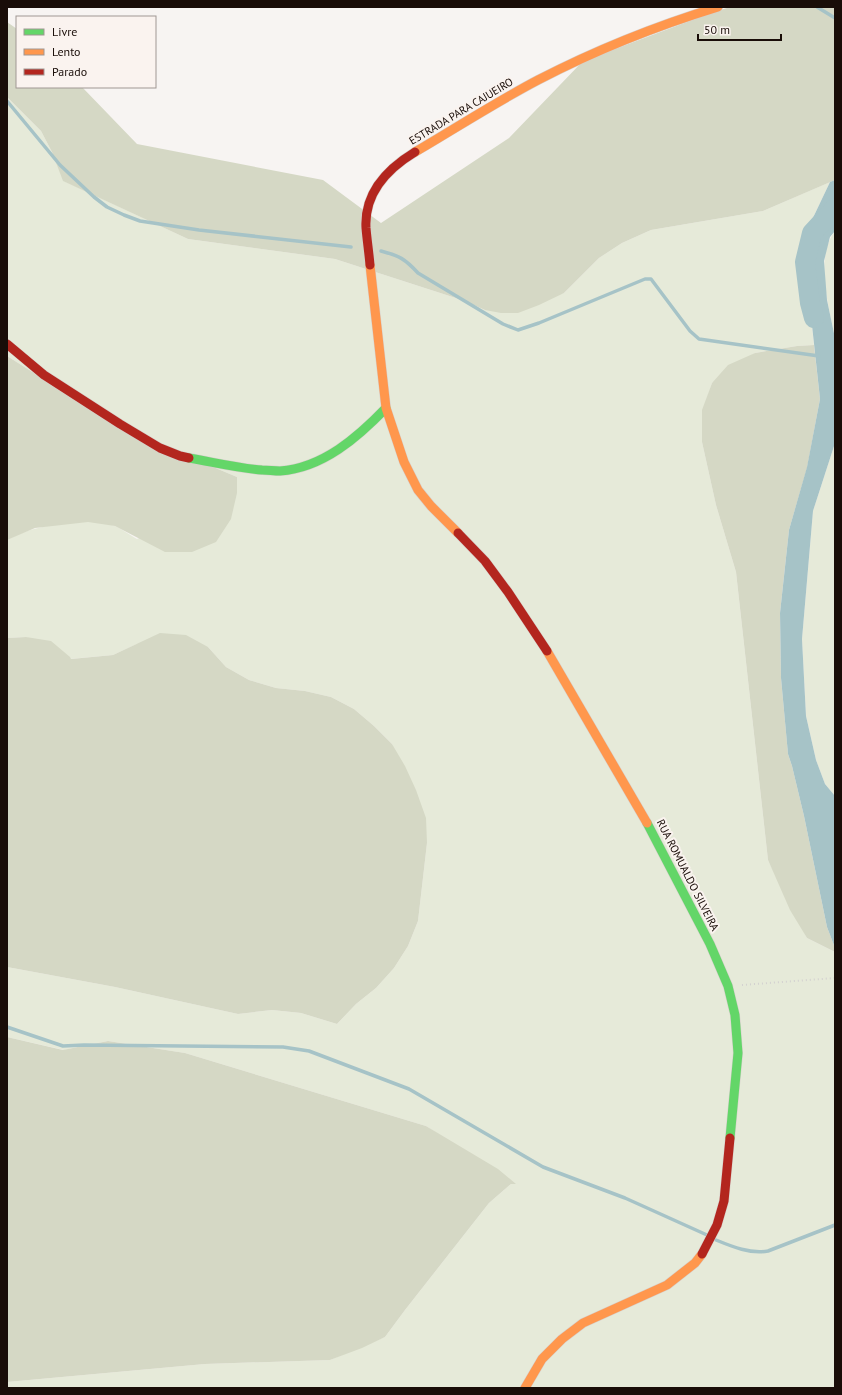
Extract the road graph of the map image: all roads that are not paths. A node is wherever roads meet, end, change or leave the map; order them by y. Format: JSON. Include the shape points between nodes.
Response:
{"nodes":[{"id":1,"x":718,"y":7,"type":"edge"},
{"id":2,"x":7,"y":344,"type":"edge"},
{"id":3,"x":379,"y":348,"type":"joint"},
{"id":4,"x":386,"y":408,"type":"junction"},
{"id":5,"x":525,"y":1388,"type":"edge"}],
"edges":[{"from":1,"to":3,"type":"street","name":"ESTRADA PARA CAJUEIRO","via":[[639,32],[594,51],[481,112],[385,175],[373,192],[366,218]]},
{"from":2,"to":4,"type":"street","via":[[44,375],[160,448],[180,456],[243,468],[280,471],[303,467],[320,460],[366,429]]},
{"from":3,"to":4,"type":"street","name":"RUA ROMUALDO SILVEIRA"},
{"from":4,"to":5,"type":"street","name":"RUA ROMUALDO SILVEIRA","via":[[404,462],[418,490],[485,561],[541,641],[646,821],[710,944],[728,986],[735,1015],[738,1053],[724,1201],[717,1225],[704,1252],[695,1263],[668,1285],[583,1323],[542,1359]]}]}
